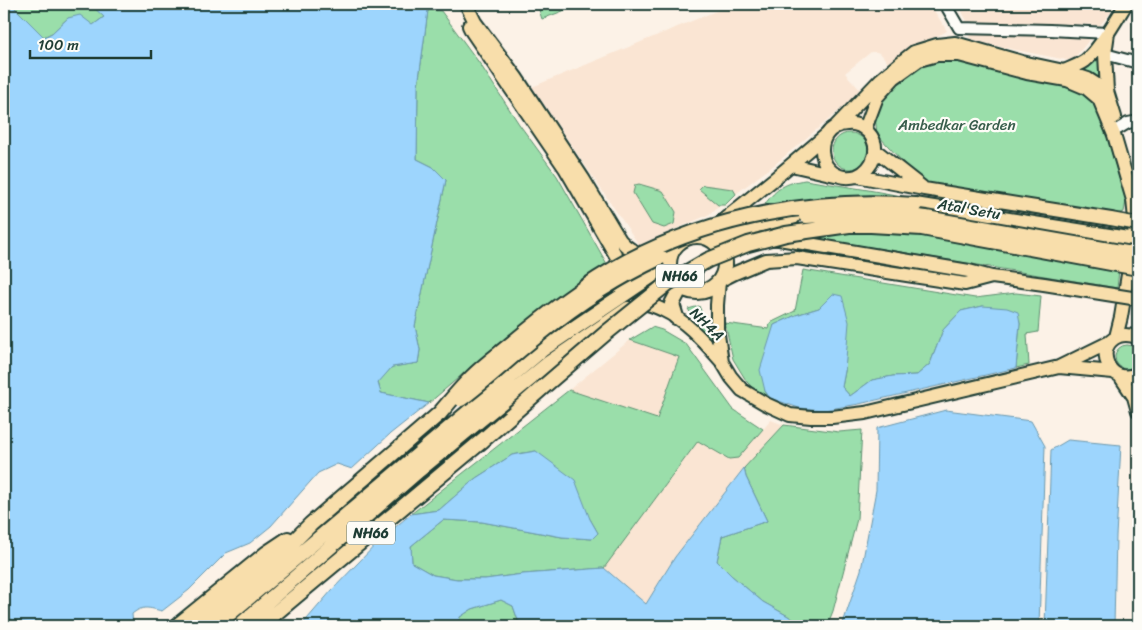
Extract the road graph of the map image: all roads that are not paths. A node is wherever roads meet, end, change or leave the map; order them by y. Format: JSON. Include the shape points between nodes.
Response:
{"nodes":[{"id":1,"x":458,"y":4,"type":"edge"},
{"id":2,"x":466,"y":4,"type":"edge"},
{"id":3,"x":945,"y":4,"type":"edge"},
{"id":4,"x":1126,"y":4,"type":"edge"},
{"id":5,"x":959,"y":28,"type":"junction"},
{"id":6,"x":1108,"y":33,"type":"junction"},
{"id":7,"x":955,"y":43,"type":"junction"},
{"id":8,"x":1105,"y":54,"type":"junction"},
{"id":9,"x":1138,"y":63,"type":"edge"},
{"id":10,"x":1064,"y":71,"type":"junction"},
{"id":11,"x":1107,"y":91,"type":"junction"},
{"id":12,"x":1138,"y":121,"type":"edge"},
{"id":13,"x":865,"y":129,"type":"junction"},
{"id":14,"x":1118,"y":129,"type":"junction"},
{"id":15,"x":831,"y":130,"type":"junction"},
{"id":16,"x":875,"y":150,"type":"junction"},
{"id":17,"x":791,"y":165,"type":"junction"},
{"id":18,"x":838,"y":175,"type":"junction"},
{"id":19,"x":857,"y":176,"type":"junction"},
{"id":20,"x":924,"y":188,"type":"junction"},
{"id":21,"x":1138,"y":191,"type":"edge"},
{"id":22,"x":1136,"y":232,"type":"edge"},
{"id":23,"x":706,"y":238,"type":"junction"},
{"id":24,"x":1138,"y":255,"type":"edge"},
{"id":25,"x":671,"y":257,"type":"junction"},
{"id":26,"x":1138,"y":268,"type":"edge"},
{"id":27,"x":992,"y":277,"type":"junction"},
{"id":28,"x":719,"y":281,"type":"junction"},
{"id":29,"x":679,"y":286,"type":"junction"},
{"id":30,"x":635,"y":288,"type":"junction"},
{"id":31,"x":1138,"y":299,"type":"edge"},
{"id":32,"x":640,"y":302,"type":"junction"},
{"id":33,"x":676,"y":317,"type":"junction"},
{"id":34,"x":1138,"y":338,"type":"edge"},
{"id":35,"x":1113,"y":340,"type":"junction"},
{"id":36,"x":722,"y":362,"type":"junction"},
{"id":37,"x":1059,"y":367,"type":"junction"},
{"id":38,"x":1138,"y":373,"type":"edge"},
{"id":39,"x":1117,"y":374,"type":"junction"},
{"id":40,"x":1138,"y":410,"type":"edge"},
{"id":41,"x":440,"y":414,"type":"junction"},
{"id":42,"x":311,"y":524,"type":"junction"},
{"id":43,"x":177,"y":626,"type":"edge"},
{"id":44,"x":197,"y":626,"type":"edge"},
{"id":45,"x":215,"y":626,"type":"edge"},
{"id":46,"x":239,"y":626,"type":"edge"},
{"id":47,"x":260,"y":626,"type":"edge"}],
"edges":[{"from":1,"to":30,"type":"main road","via":[[472,32],[565,168]]},
{"from":2,"to":25,"type":"main road","via":[[475,22],[516,77],[584,180],[620,240],[638,253]]},
{"from":3,"to":5,"type":"street"},
{"from":4,"to":6,"type":"main road"},
{"from":5,"to":6,"type":"street"},
{"from":5,"to":7,"type":"street"},
{"from":6,"to":8,"type":"main road"},
{"from":6,"to":10,"type":"main road","via":[[1087,59]]},
{"from":7,"to":10,"type":"main road"},
{"from":7,"to":15,"type":"main road","via":[[914,52]]},
{"from":8,"to":9,"type":"street"},
{"from":8,"to":11,"type":"main road"},
{"from":10,"to":11,"type":"main road","via":[[1088,79]]},
{"from":11,"to":14,"type":"main road"},
{"from":12,"to":14,"type":"street"},
{"from":13,"to":15,"type":"main road","via":[[845,124]]},
{"from":13,"to":16,"type":"main road"},
{"from":13,"to":22,"type":"main road","via":[[877,97],[894,78],[919,60],[937,54],[959,55],[1067,80],[1086,88],[1099,99],[1114,135],[1133,200]]},
{"from":14,"to":21,"type":"main road"},
{"from":15,"to":17,"type":"main road"},
{"from":15,"to":18,"type":"main road","via":[[822,144],[822,155],[829,170]]},
{"from":16,"to":19,"type":"main road","via":[[870,166]]},
{"from":16,"to":20,"type":"main road"},
{"from":17,"to":18,"type":"main road"},
{"from":17,"to":23,"type":"main road"},
{"from":18,"to":19,"type":"main road"},
{"from":19,"to":20,"type":"main road"},
{"from":20,"to":22,"type":"main road","bridge":true,"via":[[1111,219]]},
{"from":22,"to":35,"type":"main road","via":[[1121,317]]},
{"from":22,"to":41,"type":"highway","bridge":true,"via":[[887,203],[827,204],[760,215],[686,236],[628,261],[588,285],[472,377]]},
{"from":23,"to":25,"type":"highway","via":[[695,236],[682,240]]},
{"from":23,"to":27,"type":"main road","via":[[778,239]]},
{"from":23,"to":28,"type":"highway","via":[[716,244],[724,258]]},
{"from":24,"to":41,"type":"highway","name":"Atal Setu","number":"NH66","bridge":true,"via":[[895,214],[793,217],[716,234],[645,264],[587,298]]},
{"from":25,"to":29,"type":"highway","via":[[671,276]]},
{"from":25,"to":30,"type":"highway"},
{"from":26,"to":47,"type":"highway","name":"Atal Setu","number":"NH66","bridge":true,"via":[[922,228],[849,224],[786,234],[748,244],[708,260],[668,283],[606,333]]},
{"from":27,"to":28,"type":"main road","via":[[966,284],[797,258],[766,260]]},
{"from":27,"to":31,"type":"main road","bridge":true},
{"from":28,"to":29,"type":"highway","via":[[713,287],[697,292]]},
{"from":28,"to":36,"type":"main road","via":[[717,328]]},
{"from":29,"to":32,"type":"highway"},
{"from":29,"to":33,"type":"highway","via":[[672,304]]},
{"from":30,"to":45,"type":"highway","via":[[543,349]]},
{"from":32,"to":33,"type":"main road","name":"NH4A"},
{"from":32,"to":46,"type":"highway","via":[[549,363]]},
{"from":33,"to":36,"type":"main road","name":"NH4A","via":[[692,329]]},
{"from":34,"to":35,"type":"main road","via":[[1128,335]]},
{"from":35,"to":37,"type":"main road"},
{"from":35,"to":39,"type":"main road","via":[[1106,358],[1109,368]]},
{"from":36,"to":37,"type":"main road","name":"NH4A","via":[[742,390],[790,415],[811,417],[865,413]]},
{"from":37,"to":39,"type":"main road"},
{"from":38,"to":39,"type":"main road","via":[[1131,376]]},
{"from":39,"to":40,"type":"main road","via":[[1134,398]]},
{"from":41,"to":42,"type":"highway","number":"NH66"},
{"from":42,"to":43,"type":"highway","via":[[267,553]]},
{"from":42,"to":44,"type":"highway","number":"NH66","via":[[272,563]]}]}
